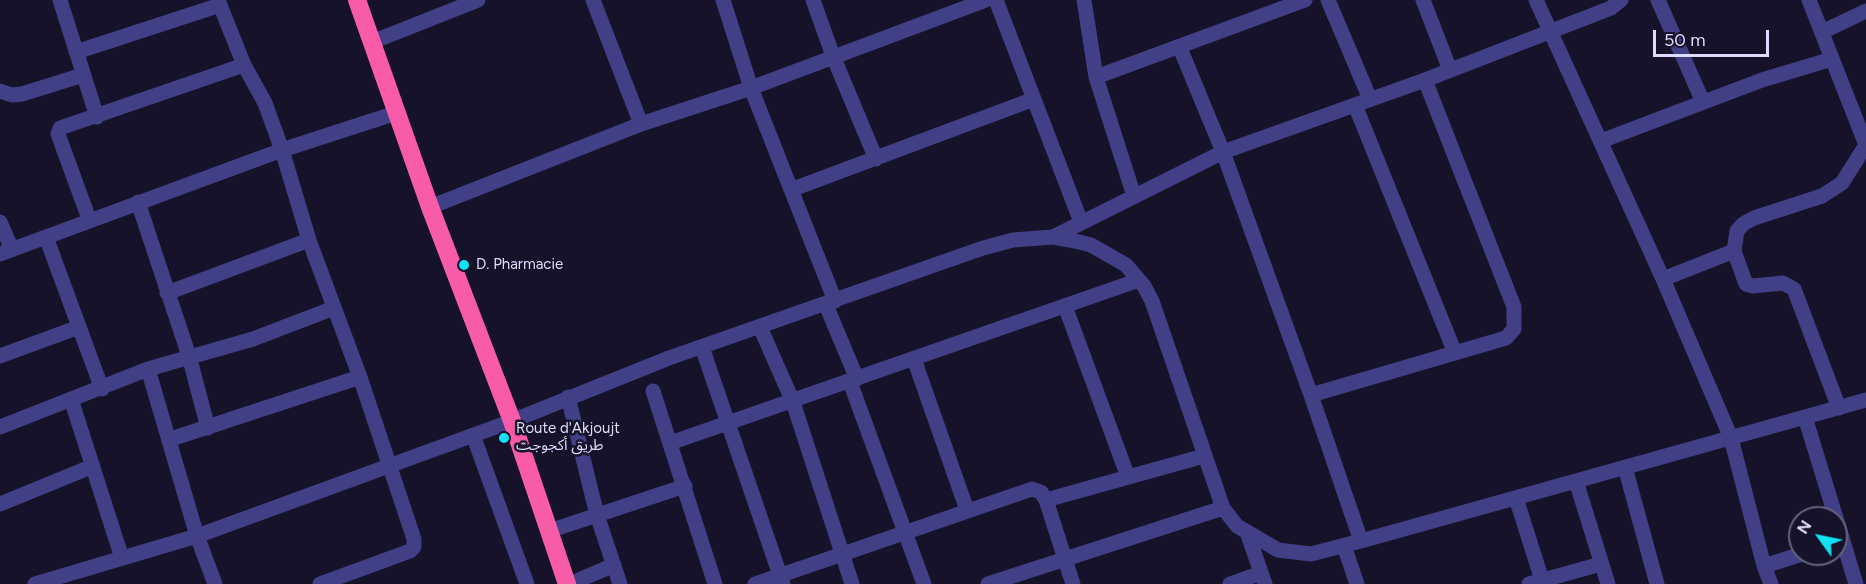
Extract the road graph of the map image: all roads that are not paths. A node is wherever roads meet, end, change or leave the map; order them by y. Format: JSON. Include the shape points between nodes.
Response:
{"nodes":[{"id":1,"x":60,"y":0,"type":"edge"},
{"id":2,"x":357,"y":0,"type":"edge"},
{"id":3,"x":478,"y":0,"type":"edge"},
{"id":4,"x":593,"y":0,"type":"edge"},
{"id":5,"x":723,"y":0,"type":"edge"},
{"id":6,"x":813,"y":0,"type":"edge"},
{"id":7,"x":986,"y":0,"type":"edge"},
{"id":8,"x":996,"y":0,"type":"edge"},
{"id":9,"x":1084,"y":0,"type":"edge"},
{"id":10,"x":1305,"y":0,"type":"edge"},
{"id":11,"x":1328,"y":0,"type":"edge"},
{"id":12,"x":1423,"y":0,"type":"edge"},
{"id":13,"x":1536,"y":0,"type":"edge"},
{"id":14,"x":1621,"y":0,"type":"edge"},
{"id":15,"x":1658,"y":0,"type":"edge"},
{"id":16,"x":1809,"y":0,"type":"edge"},
{"id":17,"x":219,"y":3,"type":"edge"},
{"id":18,"x":1272,"y":6,"type":"edge"},
{"id":19,"x":1866,"y":11,"type":"edge"},
{"id":20,"x":1550,"y":32,"type":"junction"},
{"id":21,"x":1822,"y":32,"type":"junction"},
{"id":22,"x":372,"y":42,"type":"junction"},
{"id":23,"x":1180,"y":48,"type":"junction"},
{"id":24,"x":76,"y":52,"type":"junction"},
{"id":25,"x":833,"y":56,"type":"junction"},
{"id":26,"x":1832,"y":59,"type":"junction"},
{"id":27,"x":244,"y":65,"type":"junction"},
{"id":28,"x":1450,"y":70,"type":"junction"},
{"id":29,"x":83,"y":75,"type":"junction"},
{"id":30,"x":1096,"y":77,"type":"junction"},
{"id":31,"x":1425,"y":80,"type":"junction"},
{"id":32,"x":752,"y":88,"type":"junction"},
{"id":33,"x":0,"y":91,"type":"edge"},
{"id":34,"x":1034,"y":99,"type":"junction"},
{"id":35,"x":1370,"y":99,"type":"junction"},
{"id":36,"x":1703,"y":102,"type":"junction"},
{"id":37,"x":1355,"y":105,"type":"junction"},
{"id":38,"x":396,"y":113,"type":"junction"},
{"id":39,"x":97,"y":117,"type":"junction"},
{"id":40,"x":642,"y":124,"type":"junction"},
{"id":41,"x":1601,"y":141,"type":"junction"},
{"id":42,"x":1866,"y":145,"type":"edge"},
{"id":43,"x":282,"y":150,"type":"junction"},
{"id":44,"x":1223,"y":152,"type":"junction"},
{"id":45,"x":876,"y":159,"type":"junction"},
{"id":46,"x":793,"y":189,"type":"junction"},
{"id":47,"x":1134,"y":196,"type":"junction"},
{"id":48,"x":138,"y":202,"type":"junction"},
{"id":49,"x":430,"y":207,"type":"junction"},
{"id":50,"x":89,"y":219,"type":"junction"},
{"id":51,"x":0,"y":222,"type":"edge"},
{"id":52,"x":1081,"y":222,"type":"junction"},
{"id":53,"x":46,"y":237,"type":"junction"},
{"id":54,"x":1053,"y":237,"type":"junction"},
{"id":55,"x":309,"y":240,"type":"junction"},
{"id":56,"x":6,"y":251,"type":"edge"},
{"id":57,"x":1734,"y":251,"type":"junction"},
{"id":58,"x":1663,"y":279,"type":"junction"},
{"id":59,"x":1139,"y":280,"type":"junction"},
{"id":60,"x":167,"y":293,"type":"junction"},
{"id":61,"x":831,"y":303,"type":"junction"},
{"id":62,"x":1065,"y":306,"type":"junction"},
{"id":63,"x":334,"y":308,"type":"junction"},
{"id":64,"x":79,"y":327,"type":"junction"},
{"id":65,"x":760,"y":327,"type":"junction"},
{"id":66,"x":702,"y":347,"type":"junction"},
{"id":67,"x":1455,"y":353,"type":"junction"},
{"id":68,"x":0,"y":356,"type":"edge"},
{"id":69,"x":189,"y":356,"type":"junction"},
{"id":70,"x":914,"y":359,"type":"junction"},
{"id":71,"x":148,"y":369,"type":"junction"},
{"id":72,"x":360,"y":376,"type":"junction"},
{"id":73,"x":854,"y":380,"type":"junction"},
{"id":74,"x":102,"y":389,"type":"junction"},
{"id":75,"x":653,"y":391,"type":"dead end"},
{"id":76,"x":1311,"y":395,"type":"junction"},
{"id":77,"x":568,"y":397,"type":"junction"},
{"id":78,"x":71,"y":399,"type":"junction"},
{"id":79,"x":1866,"y":400,"type":"edge"},
{"id":80,"x":793,"y":402,"type":"junction"},
{"id":81,"x":1839,"y":408,"type":"junction"},
{"id":82,"x":1805,"y":417,"type":"junction"},
{"id":83,"x":512,"y":421,"type":"junction"},
{"id":84,"x":729,"y":424,"type":"junction"},
{"id":85,"x":0,"y":427,"type":"edge"},
{"id":86,"x":208,"y":428,"type":"junction"},
{"id":87,"x":473,"y":435,"type":"junction"},
{"id":88,"x":1731,"y":438,"type":"junction"},
{"id":89,"x":171,"y":439,"type":"junction"},
{"id":90,"x":670,"y":443,"type":"junction"},
{"id":91,"x":1204,"y":456,"type":"junction"},
{"id":92,"x":388,"y":465,"type":"junction"},
{"id":93,"x":93,"y":466,"type":"junction"},
{"id":94,"x":1626,"y":467,"type":"junction"},
{"id":95,"x":1128,"y":477,"type":"junction"},
{"id":96,"x":1576,"y":481,"type":"junction"},
{"id":97,"x":685,"y":486,"type":"junction"},
{"id":98,"x":1516,"y":498,"type":"junction"},
{"id":99,"x":1046,"y":500,"type":"junction"},
{"id":100,"x":0,"y":504,"type":"edge"},
{"id":101,"x":1832,"y":506,"type":"edge"},
{"id":102,"x":1223,"y":508,"type":"junction"},
{"id":103,"x":967,"y":510,"type":"junction"},
{"id":104,"x":597,"y":514,"type":"junction"},
{"id":105,"x":549,"y":531,"type":"junction"},
{"id":106,"x":903,"y":532,"type":"junction"},
{"id":107,"x":1248,"y":535,"type":"junction"},
{"id":108,"x":197,"y":536,"type":"junction"},
{"id":109,"x":1361,"y":541,"type":"junction"},
{"id":110,"x":1344,"y":546,"type":"junction"},
{"id":111,"x":841,"y":554,"type":"junction"},
{"id":112,"x":122,"y":558,"type":"junction"},
{"id":113,"x":1788,"y":558,"type":"edge"},
{"id":114,"x":1065,"y":560,"type":"junction"},
{"id":115,"x":1848,"y":563,"type":"edge"},
{"id":116,"x":1601,"y":564,"type":"junction"},
{"id":117,"x":614,"y":565,"type":"junction"},
{"id":118,"x":1764,"y":566,"type":"junction"},
{"id":119,"x":1263,"y":578,"type":"edge"},
{"id":120,"x":782,"y":580,"type":"edge"},
{"id":121,"x":1536,"y":582,"type":"edge"},
{"id":122,"x":993,"y":583,"type":"edge"},
{"id":123,"x":35,"y":584,"type":"edge"},
{"id":124,"x":215,"y":584,"type":"edge"},
{"id":125,"x":320,"y":584,"type":"edge"},
{"id":126,"x":527,"y":584,"type":"edge"},
{"id":127,"x":569,"y":584,"type":"edge"},
{"id":128,"x":620,"y":584,"type":"edge"},
{"id":129,"x":715,"y":584,"type":"edge"},
{"id":130,"x":755,"y":584,"type":"edge"},
{"id":131,"x":852,"y":584,"type":"edge"},
{"id":132,"x":924,"y":584,"type":"edge"},
{"id":133,"x":1073,"y":584,"type":"edge"},
{"id":134,"x":1230,"y":584,"type":"edge"},
{"id":135,"x":1357,"y":584,"type":"edge"},
{"id":136,"x":1608,"y":584,"type":"edge"},
{"id":137,"x":1657,"y":584,"type":"edge"},
{"id":138,"x":1771,"y":584,"type":"edge"},
{"id":139,"x":1856,"y":584,"type":"edge"}],
"edges":[{"from":1,"to":24,"type":"street"},
{"from":2,"to":22,"type":"highway"},
{"from":3,"to":22,"type":"street"},
{"from":4,"to":40,"type":"street"},
{"from":5,"to":32,"type":"street"},
{"from":6,"to":25,"type":"street"},
{"from":7,"to":25,"type":"street"},
{"from":8,"to":34,"type":"street"},
{"from":9,"to":30,"type":"street"},
{"from":10,"to":18,"type":"street"},
{"from":11,"to":35,"type":"street"},
{"from":12,"to":28,"type":"street"},
{"from":13,"to":20,"type":"street"},
{"from":14,"to":20,"type":"street","via":[[1611,8]]},
{"from":15,"to":36,"type":"street"},
{"from":16,"to":21,"type":"street"},
{"from":17,"to":24,"type":"street"},
{"from":17,"to":27,"type":"street"},
{"from":18,"to":23,"type":"street"},
{"from":19,"to":21,"type":"street"},
{"from":20,"to":28,"type":"street"},
{"from":20,"to":41,"type":"street"},
{"from":21,"to":26,"type":"street"},
{"from":22,"to":38,"type":"highway"},
{"from":23,"to":30,"type":"street"},
{"from":23,"to":44,"type":"street"},
{"from":24,"to":29,"type":"street"},
{"from":25,"to":32,"type":"street"},
{"from":25,"to":45,"type":"street"},
{"from":26,"to":36,"type":"street"},
{"from":26,"to":42,"type":"street"},
{"from":27,"to":39,"type":"street"},
{"from":27,"to":43,"type":"street","via":[[265,103]]},
{"from":28,"to":31,"type":"street"},
{"from":29,"to":33,"type":"street","via":[[12,96]]},
{"from":29,"to":39,"type":"street"},
{"from":30,"to":47,"type":"street"},
{"from":31,"to":35,"type":"street"},
{"from":31,"to":67,"type":"street","via":[[1515,307],[1514,329],[1506,338]]},
{"from":32,"to":40,"type":"street"},
{"from":32,"to":46,"type":"street"},
{"from":34,"to":45,"type":"street"},
{"from":34,"to":52,"type":"street"},
{"from":35,"to":37,"type":"street"},
{"from":36,"to":41,"type":"street"},
{"from":37,"to":44,"type":"street"},
{"from":37,"to":67,"type":"street"},
{"from":38,"to":43,"type":"street"},
{"from":38,"to":49,"type":"highway"},
{"from":39,"to":50,"type":"street","via":[[63,127],[58,134]]},
{"from":40,"to":49,"type":"street"},
{"from":41,"to":58,"type":"street"},
{"from":42,"to":57,"type":"street","via":[[1842,183],[1822,196],[1743,224],[1737,231]]},
{"from":43,"to":48,"type":"street"},
{"from":43,"to":55,"type":"street"},
{"from":44,"to":47,"type":"street"},
{"from":44,"to":76,"type":"street"},
{"from":45,"to":46,"type":"street"},
{"from":46,"to":61,"type":"street"},
{"from":47,"to":52,"type":"street"},
{"from":48,"to":50,"type":"street"},
{"from":48,"to":60,"type":"street"},
{"from":49,"to":83,"type":"highway"},
{"from":50,"to":53,"type":"street"},
{"from":51,"to":56,"type":"street"},
{"from":52,"to":54,"type":"street"},
{"from":53,"to":56,"type":"street"},
{"from":53,"to":64,"type":"street"},
{"from":54,"to":59,"type":"street","via":[[1091,245],[1126,265]]},
{"from":54,"to":61,"type":"street","via":[[1013,240],[983,248]]},
{"from":55,"to":60,"type":"street"},
{"from":55,"to":63,"type":"street"},
{"from":57,"to":58,"type":"street"},
{"from":57,"to":81,"type":"street","via":[[1746,284],[1783,283],[1794,290]]},
{"from":58,"to":88,"type":"street"},
{"from":59,"to":62,"type":"street"},
{"from":59,"to":91,"type":"street","via":[[1152,302]]},
{"from":60,"to":69,"type":"street"},
{"from":61,"to":65,"type":"street"},
{"from":61,"to":73,"type":"street"},
{"from":62,"to":70,"type":"street"},
{"from":62,"to":95,"type":"street"},
{"from":63,"to":69,"type":"street","via":[[253,339]]},
{"from":63,"to":72,"type":"street"},
{"from":64,"to":68,"type":"street"},
{"from":64,"to":74,"type":"street"},
{"from":65,"to":66,"type":"street"},
{"from":65,"to":80,"type":"street"},
{"from":66,"to":77,"type":"street"},
{"from":66,"to":84,"type":"street"},
{"from":67,"to":76,"type":"street"},
{"from":69,"to":71,"type":"street"},
{"from":69,"to":86,"type":"street"},
{"from":70,"to":73,"type":"street"},
{"from":70,"to":103,"type":"street"},
{"from":71,"to":74,"type":"street"},
{"from":71,"to":89,"type":"street"},
{"from":72,"to":86,"type":"street"},
{"from":72,"to":92,"type":"street"},
{"from":73,"to":80,"type":"street"},
{"from":73,"to":106,"type":"street"},
{"from":74,"to":78,"type":"street"},
{"from":75,"to":90,"type":"street"},
{"from":76,"to":109,"type":"street"},
{"from":77,"to":83,"type":"street"},
{"from":77,"to":104,"type":"street"},
{"from":78,"to":85,"type":"street"},
{"from":78,"to":93,"type":"street"},
{"from":79,"to":81,"type":"street"},
{"from":80,"to":84,"type":"street"},
{"from":80,"to":111,"type":"street"},
{"from":81,"to":82,"type":"street"},
{"from":82,"to":88,"type":"street"},
{"from":82,"to":101,"type":"street"},
{"from":83,"to":87,"type":"street"},
{"from":83,"to":105,"type":"highway"},
{"from":84,"to":90,"type":"street"},
{"from":84,"to":120,"type":"street"},
{"from":86,"to":89,"type":"street"},
{"from":87,"to":92,"type":"street"},
{"from":87,"to":126,"type":"street"},
{"from":88,"to":94,"type":"street"},
{"from":88,"to":118,"type":"street"},
{"from":89,"to":108,"type":"street"},
{"from":90,"to":97,"type":"street"},
{"from":91,"to":95,"type":"street"},
{"from":91,"to":102,"type":"street"},
{"from":92,"to":108,"type":"street"},
{"from":92,"to":125,"type":"street","via":[[414,547]]},
{"from":93,"to":100,"type":"street"},
{"from":93,"to":112,"type":"street"},
{"from":94,"to":96,"type":"street"},
{"from":94,"to":137,"type":"street"},
{"from":95,"to":99,"type":"street"},
{"from":96,"to":98,"type":"street"},
{"from":96,"to":116,"type":"street"},
{"from":97,"to":104,"type":"street"},
{"from":97,"to":129,"type":"street"},
{"from":98,"to":109,"type":"street"},
{"from":98,"to":121,"type":"street"},
{"from":99,"to":103,"type":"street","via":[[1041,492],[1032,489]]},
{"from":99,"to":114,"type":"street"},
{"from":102,"to":107,"type":"street"},
{"from":102,"to":114,"type":"street"},
{"from":103,"to":106,"type":"street"},
{"from":104,"to":105,"type":"street"},
{"from":104,"to":117,"type":"street"},
{"from":105,"to":127,"type":"highway"},
{"from":106,"to":111,"type":"street"},
{"from":106,"to":132,"type":"street"},
{"from":107,"to":110,"type":"street","via":[[1278,550],[1296,553],[1311,554]]},
{"from":107,"to":119,"type":"street"},
{"from":108,"to":112,"type":"street"},
{"from":108,"to":124,"type":"street"},
{"from":109,"to":110,"type":"street"},
{"from":110,"to":135,"type":"street"},
{"from":111,"to":120,"type":"street"},
{"from":111,"to":131,"type":"street"},
{"from":112,"to":123,"type":"street"},
{"from":113,"to":118,"type":"street"},
{"from":114,"to":122,"type":"street"},
{"from":114,"to":133,"type":"street"},
{"from":115,"to":139,"type":"street"},
{"from":116,"to":121,"type":"street"},
{"from":116,"to":136,"type":"street"},
{"from":117,"to":127,"type":"street"},
{"from":117,"to":128,"type":"street"},
{"from":118,"to":138,"type":"street"},
{"from":119,"to":134,"type":"street"},
{"from":120,"to":130,"type":"street"}]}
